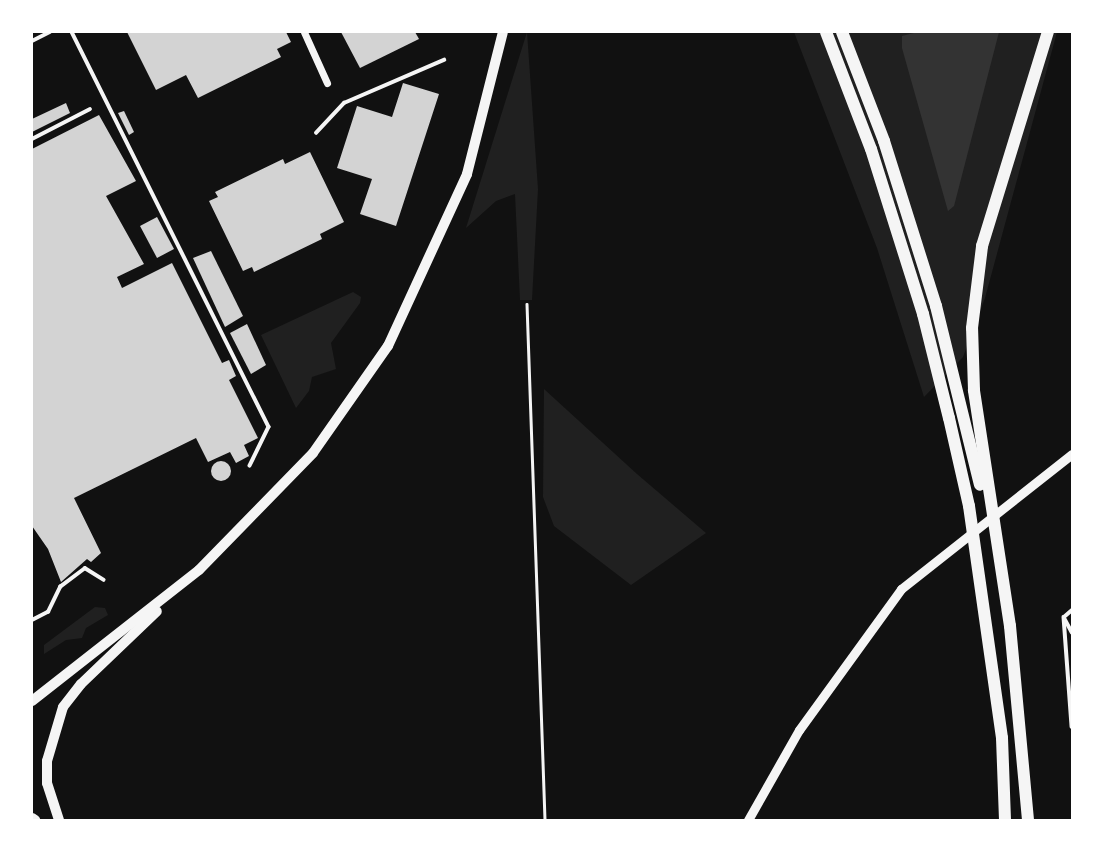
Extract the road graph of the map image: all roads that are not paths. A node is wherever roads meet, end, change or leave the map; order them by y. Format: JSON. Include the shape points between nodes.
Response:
{"nodes":[{"id":1,"x":50,"y":32,"type":"edge"},
{"id":2,"x":72,"y":32,"type":"edge"},
{"id":3,"x":304,"y":32,"type":"edge"},
{"id":4,"x":503,"y":32,"type":"edge"},
{"id":5,"x":826,"y":32,"type":"edge"},
{"id":6,"x":842,"y":32,"type":"edge"},
{"id":7,"x":1048,"y":32,"type":"edge"},
{"id":8,"x":32,"y":40,"type":"edge"},
{"id":9,"x":444,"y":60,"type":"dead end"},
{"id":10,"x":327,"y":83,"type":"dead end"},
{"id":11,"x":90,"y":109,"type":"dead end"},
{"id":12,"x":316,"y":132,"type":"dead end"},
{"id":13,"x":32,"y":139,"type":"edge"},
{"id":14,"x":1073,"y":454,"type":"edge"},
{"id":15,"x":250,"y":466,"type":"dead end"},
{"id":16,"x":200,"y":570,"type":"junction"},
{"id":17,"x":104,"y":580,"type":"dead end"},
{"id":18,"x":1073,"y":610,"type":"edge"},
{"id":19,"x":1064,"y":617,"type":"junction"},
{"id":20,"x":32,"y":620,"type":"edge"},
{"id":21,"x":1010,"y":626,"type":"junction"},
{"id":22,"x":1073,"y":632,"type":"edge"},
{"id":23,"x":32,"y":701,"type":"edge"},
{"id":24,"x":1073,"y":727,"type":"edge"},
{"id":25,"x":59,"y":821,"type":"edge"},
{"id":26,"x":748,"y":821,"type":"edge"},
{"id":27,"x":1005,"y":821,"type":"edge"},
{"id":28,"x":1028,"y":821,"type":"edge"}],
"edges":[{"from":1,"to":8,"type":"lane"},
{"from":2,"to":15,"type":"lane","via":[[269,427]]},
{"from":3,"to":10,"type":"street"},
{"from":4,"to":16,"type":"main road","via":[[467,173],[388,346],[313,453]]},
{"from":5,"to":27,"type":"highway","via":[[879,174],[923,314],[969,506],[1002,738]]},
{"from":6,"to":21,"type":"highway","via":[[884,141],[936,306]]},
{"from":7,"to":21,"type":"highway","via":[[988,220],[973,317],[974,390]]},
{"from":9,"to":12,"type":"lane","via":[[345,103]]},
{"from":11,"to":13,"type":"lane"},
{"from":14,"to":26,"type":"street","via":[[901,589],[799,730]]},
{"from":16,"to":23,"type":"main road"},
{"from":16,"to":25,"type":"main road","via":[[81,684],[63,707],[47,761],[47,783]]},
{"from":17,"to":20,"type":"lane","via":[[85,568],[60,587],[48,612]]},
{"from":18,"to":19,"type":"lane"},
{"from":19,"to":22,"type":"lane"},
{"from":19,"to":24,"type":"lane"},
{"from":21,"to":28,"type":"highway"}]}
